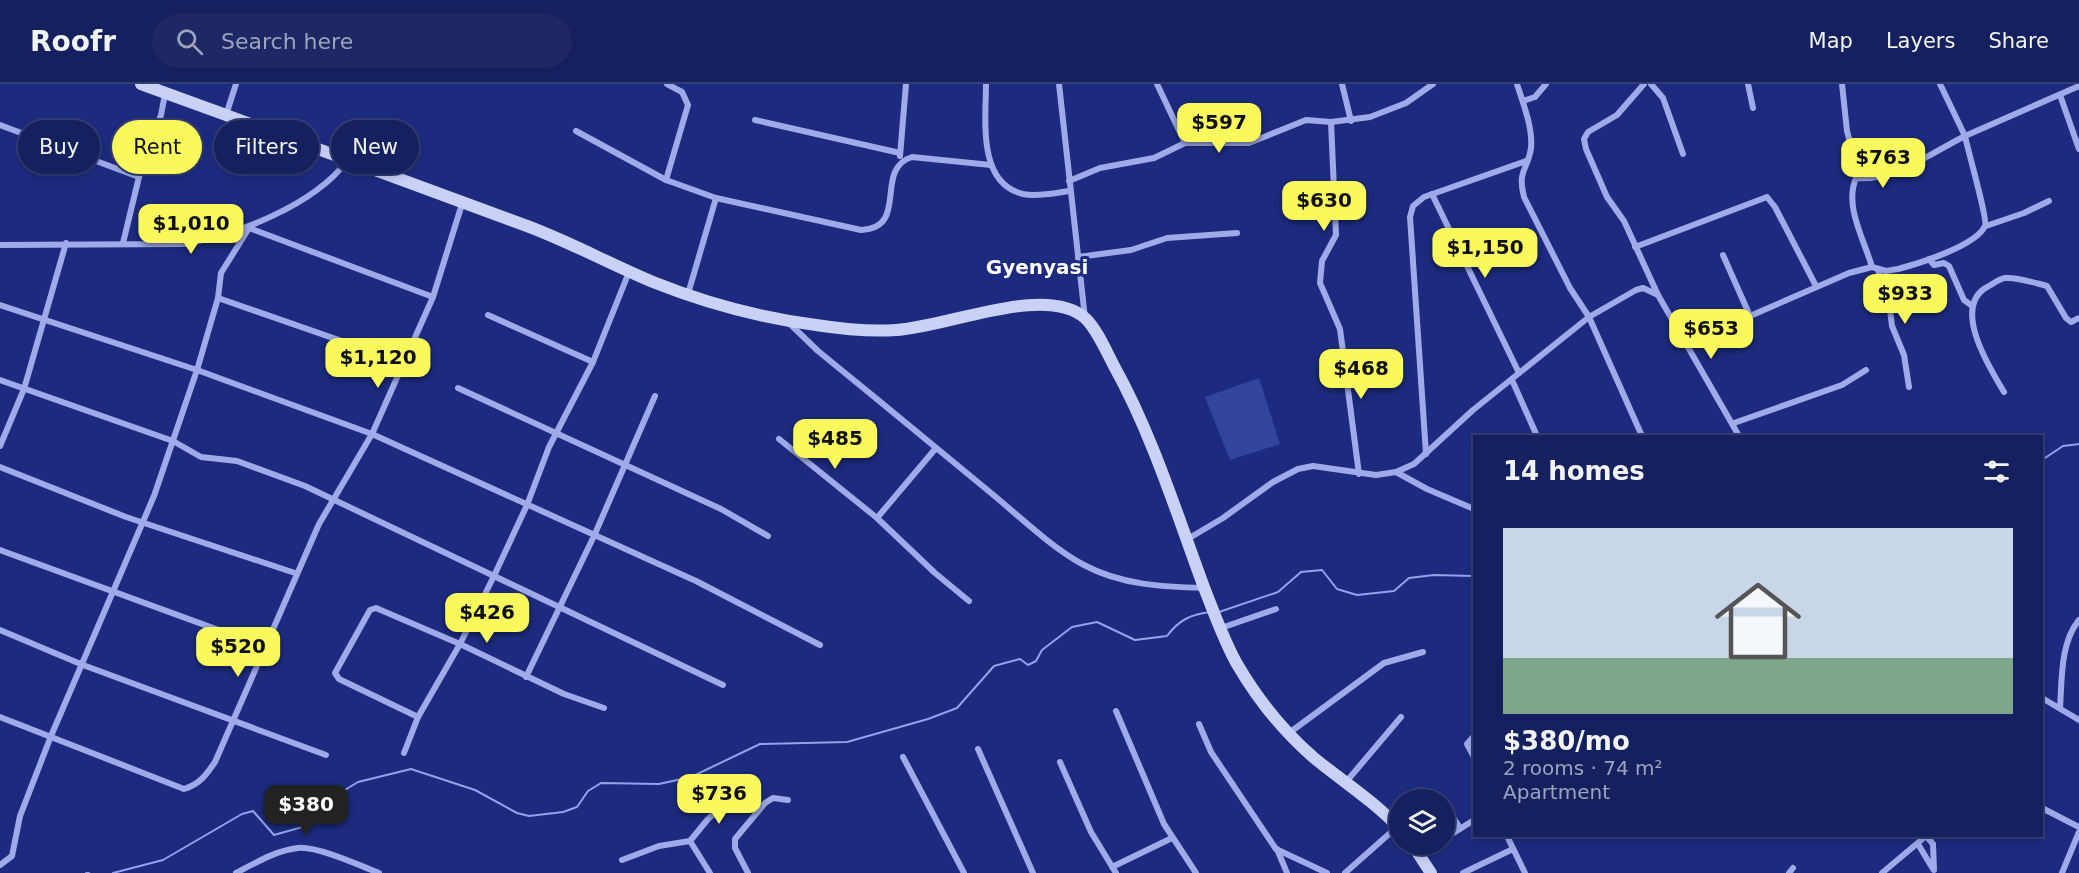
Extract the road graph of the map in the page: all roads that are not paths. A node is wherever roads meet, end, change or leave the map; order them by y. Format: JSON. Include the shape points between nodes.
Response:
{"nodes":[{"id":1,"x":141,"y":84,"type":"edge"},
{"id":2,"x":236,"y":84,"type":"edge"},
{"id":3,"x":666,"y":84,"type":"edge"},
{"id":4,"x":906,"y":84,"type":"edge"},
{"id":5,"x":986,"y":84,"type":"edge"},
{"id":6,"x":1059,"y":84,"type":"edge"},
{"id":7,"x":1157,"y":84,"type":"edge"},
{"id":8,"x":1342,"y":84,"type":"edge"},
{"id":9,"x":1433,"y":84,"type":"edge"},
{"id":10,"x":1517,"y":84,"type":"edge"},
{"id":11,"x":1546,"y":84,"type":"edge"},
{"id":12,"x":1644,"y":84,"type":"edge"},
{"id":13,"x":1650,"y":84,"type":"edge"},
{"id":14,"x":1748,"y":84,"type":"edge"},
{"id":15,"x":1842,"y":84,"type":"edge"},
{"id":16,"x":1940,"y":84,"type":"edge"},
{"id":17,"x":2079,"y":86,"type":"edge"},
{"id":18,"x":165,"y":93,"type":"junction"},
{"id":19,"x":2060,"y":95,"type":"junction"},
{"id":20,"x":1523,"y":101,"type":"junction"},
{"id":21,"x":1753,"y":108,"type":"dead end"},
{"id":22,"x":226,"y":115,"type":"junction"},
{"id":23,"x":755,"y":120,"type":"dead end"},
{"id":24,"x":1351,"y":121,"type":"junction"},
{"id":25,"x":1331,"y":122,"type":"junction"},
{"id":26,"x":0,"y":124,"type":"edge"},
{"id":27,"x":576,"y":131,"type":"dead end"},
{"id":28,"x":1965,"y":136,"type":"junction"},
{"id":29,"x":1185,"y":143,"type":"junction"},
{"id":30,"x":2079,"y":149,"type":"edge"},
{"id":31,"x":900,"y":153,"type":"junction"},
{"id":32,"x":1683,"y":154,"type":"dead end"},
{"id":33,"x":331,"y":155,"type":"edge"},
{"id":34,"x":1526,"y":161,"type":"junction"},
{"id":35,"x":900,"y":162,"type":"junction"},
{"id":36,"x":992,"y":165,"type":"junction"},
{"id":37,"x":337,"y":174,"type":"edge"},
{"id":38,"x":382,"y":174,"type":"edge"},
{"id":39,"x":139,"y":177,"type":"junction"},
{"id":40,"x":1856,"y":178,"type":"junction"},
{"id":41,"x":666,"y":180,"type":"junction"},
{"id":42,"x":1069,"y":181,"type":"junction"},
{"id":43,"x":1069,"y":191,"type":"junction"},
{"id":44,"x":1432,"y":194,"type":"junction"},
{"id":45,"x":716,"y":198,"type":"junction"},
{"id":46,"x":2049,"y":201,"type":"dead end"},
{"id":47,"x":462,"y":204,"type":"junction"},
{"id":48,"x":1986,"y":226,"type":"junction"},
{"id":49,"x":249,"y":228,"type":"junction"},
{"id":50,"x":1237,"y":233,"type":"dead end"},
{"id":51,"x":66,"y":243,"type":"junction"},
{"id":52,"x":123,"y":243,"type":"junction"},
{"id":53,"x":0,"y":245,"type":"edge"},
{"id":54,"x":1635,"y":247,"type":"junction"},
{"id":55,"x":1724,"y":255,"type":"dead end"},
{"id":56,"x":1078,"y":257,"type":"junction"},
{"id":57,"x":1929,"y":259,"type":"junction"},
{"id":58,"x":1875,"y":269,"type":"junction"},
{"id":59,"x":629,"y":271,"type":"junction"},
{"id":60,"x":1816,"y":286,"type":"junction"},
{"id":61,"x":688,"y":294,"type":"junction"},
{"id":62,"x":1658,"y":295,"type":"junction"},
{"id":63,"x":433,"y":297,"type":"junction"},
{"id":64,"x":218,"y":298,"type":"junction"},
{"id":65,"x":0,"y":305,"type":"edge"},
{"id":66,"x":1971,"y":305,"type":"junction"},
{"id":67,"x":488,"y":315,"type":"dead end"},
{"id":68,"x":1589,"y":316,"type":"junction"},
{"id":69,"x":1750,"y":316,"type":"junction"},
{"id":70,"x":1085,"y":318,"type":"junction"},
{"id":71,"x":2079,"y":318,"type":"edge"},
{"id":72,"x":785,"y":320,"type":"junction"},
{"id":73,"x":44,"y":321,"type":"junction"},
{"id":74,"x":1685,"y":340,"type":"junction"},
{"id":75,"x":402,"y":362,"type":"junction"},
{"id":76,"x":593,"y":362,"type":"junction"},
{"id":77,"x":197,"y":370,"type":"junction"},
{"id":78,"x":1866,"y":370,"type":"dead end"},
{"id":79,"x":1519,"y":373,"type":"junction"},
{"id":80,"x":0,"y":380,"type":"edge"},
{"id":81,"x":1512,"y":380,"type":"junction"},
{"id":82,"x":1909,"y":387,"type":"dead end"},
{"id":83,"x":458,"y":388,"type":"dead end"},
{"id":84,"x":24,"y":389,"type":"junction"},
{"id":85,"x":2004,"y":392,"type":"dead end"},
{"id":86,"x":655,"y":396,"type":"dead end"},
{"id":87,"x":1734,"y":423,"type":"junction"},
{"id":88,"x":556,"y":433,"type":"junction"},
{"id":89,"x":372,"y":434,"type":"junction"},
{"id":90,"x":1537,"y":435,"type":"edge"},
{"id":91,"x":1642,"y":435,"type":"edge"},
{"id":92,"x":1739,"y":435,"type":"edge"},
{"id":93,"x":779,"y":439,"type":"dead end"},
{"id":94,"x":173,"y":441,"type":"junction"},
{"id":95,"x":0,"y":446,"type":"edge"},
{"id":96,"x":936,"y":448,"type":"junction"},
{"id":97,"x":1425,"y":454,"type":"junction"},
{"id":98,"x":626,"y":465,"type":"junction"},
{"id":99,"x":0,"y":467,"type":"edge"},
{"id":100,"x":1396,"y":472,"type":"junction"},
{"id":101,"x":1359,"y":474,"type":"junction"},
{"id":102,"x":334,"y":500,"type":"junction"},
{"id":103,"x":527,"y":504,"type":"junction"},
{"id":104,"x":1473,"y":509,"type":"edge"},
{"id":105,"x":877,"y":518,"type":"junction"},
{"id":106,"x":144,"y":522,"type":"junction"},
{"id":107,"x":594,"y":536,"type":"junction"},
{"id":108,"x":768,"y":536,"type":"dead end"},
{"id":109,"x":1185,"y":540,"type":"junction"},
{"id":110,"x":0,"y":549,"type":"edge"},
{"id":111,"x":296,"y":573,"type":"junction"},
{"id":112,"x":493,"y":578,"type":"junction"},
{"id":113,"x":1205,"y":588,"type":"junction"},
{"id":114,"x":112,"y":592,"type":"junction"},
{"id":115,"x":969,"y":601,"type":"dead end"},
{"id":116,"x":560,"y":608,"type":"junction"},
{"id":117,"x":1276,"y":609,"type":"dead end"},
{"id":118,"x":1216,"y":618,"type":"junction"},
{"id":119,"x":2079,"y":620,"type":"edge"},
{"id":120,"x":0,"y":630,"type":"edge"},
{"id":121,"x":460,"y":644,"type":"junction"},
{"id":122,"x":820,"y":645,"type":"dead end"},
{"id":123,"x":265,"y":647,"type":"junction"},
{"id":124,"x":1423,"y":652,"type":"dead end"},
{"id":125,"x":83,"y":665,"type":"junction"},
{"id":126,"x":526,"y":677,"type":"junction"},
{"id":127,"x":723,"y":685,"type":"dead end"},
{"id":128,"x":2043,"y":699,"type":"edge"},
{"id":129,"x":604,"y":708,"type":"dead end"},
{"id":130,"x":2060,"y":708,"type":"junction"},
{"id":131,"x":1116,"y":711,"type":"dead end"},
{"id":132,"x":0,"y":717,"type":"edge"},
{"id":133,"x":418,"y":717,"type":"junction"},
{"id":134,"x":1401,"y":717,"type":"dead end"},
{"id":135,"x":232,"y":720,"type":"junction"},
{"id":136,"x":2079,"y":720,"type":"edge"},
{"id":137,"x":1199,"y":724,"type":"dead end"},
{"id":138,"x":1289,"y":734,"type":"junction"},
{"id":139,"x":51,"y":736,"type":"junction"},
{"id":140,"x":1473,"y":737,"type":"edge"},
{"id":141,"x":978,"y":749,"type":"dead end"},
{"id":142,"x":404,"y":753,"type":"dead end"},
{"id":143,"x":326,"y":755,"type":"dead end"},
{"id":144,"x":1473,"y":755,"type":"edge"},
{"id":145,"x":903,"y":757,"type":"dead end"},
{"id":146,"x":1060,"y":762,"type":"dead end"},
{"id":147,"x":1346,"y":782,"type":"junction"},
{"id":148,"x":788,"y":800,"type":"dead end"},
{"id":149,"x":747,"y":802,"type":"dead end"},
{"id":150,"x":2043,"y":809,"type":"edge"},
{"id":151,"x":1389,"y":818,"type":"edge"},
{"id":152,"x":1455,"y":820,"type":"edge"},
{"id":153,"x":1473,"y":821,"type":"edge"},
{"id":154,"x":2079,"y":827,"type":"edge"},
{"id":155,"x":1460,"y":828,"type":"junction"},
{"id":156,"x":1455,"y":831,"type":"edge"},
{"id":157,"x":2079,"y":832,"type":"edge"},
{"id":158,"x":1389,"y":836,"type":"edge"},
{"id":159,"x":1507,"y":837,"type":"edge"},
{"id":160,"x":1925,"y":837,"type":"edge"},
{"id":161,"x":1927,"y":837,"type":"edge"},
{"id":162,"x":1172,"y":838,"type":"junction"},
{"id":163,"x":690,"y":841,"type":"junction"},
{"id":164,"x":1918,"y":844,"type":"junction"},
{"id":165,"x":1276,"y":849,"type":"junction"},
{"id":166,"x":1513,"y":849,"type":"junction"},
{"id":167,"x":1420,"y":855,"type":"edge"},
{"id":168,"x":622,"y":860,"type":"dead end"},
{"id":169,"x":0,"y":865,"type":"edge"},
{"id":170,"x":1114,"y":870,"type":"edge"},
{"id":171,"x":1935,"y":872,"type":"edge"},
{"id":172,"x":236,"y":873,"type":"edge"},
{"id":173,"x":379,"y":873,"type":"edge"},
{"id":174,"x":710,"y":873,"type":"edge"},
{"id":175,"x":748,"y":873,"type":"edge"},
{"id":176,"x":964,"y":873,"type":"edge"},
{"id":177,"x":1033,"y":873,"type":"edge"},
{"id":178,"x":1196,"y":873,"type":"edge"},
{"id":179,"x":1287,"y":873,"type":"edge"},
{"id":180,"x":1327,"y":873,"type":"edge"},
{"id":181,"x":1345,"y":873,"type":"edge"},
{"id":182,"x":1431,"y":873,"type":"edge"},
{"id":183,"x":1463,"y":873,"type":"edge"},
{"id":184,"x":1525,"y":873,"type":"edge"},
{"id":185,"x":1882,"y":873,"type":"edge"},
{"id":186,"x":2062,"y":873,"type":"edge"}],
"edges":[{"from":1,"to":18,"type":"street"},
{"from":2,"to":22,"type":"street"},
{"from":3,"to":41,"type":"street","via":[[682,92],[688,105]]},
{"from":4,"to":31,"type":"street"},
{"from":5,"to":36,"type":"street","via":[[986,146]]},
{"from":6,"to":42,"type":"street"},
{"from":7,"to":29,"type":"street"},
{"from":8,"to":24,"type":"street"},
{"from":9,"to":24,"type":"street","via":[[1392,110]]},
{"from":10,"to":20,"type":"street"},
{"from":11,"to":20,"type":"street","via":[[1535,97]]},
{"from":12,"to":54,"type":"street","via":[[1617,115],[1588,132],[1584,139],[1607,197],[1624,221]]},
{"from":13,"to":32,"type":"street","via":[[1666,105]]},
{"from":14,"to":21,"type":"street"},
{"from":15,"to":40,"type":"street"},
{"from":16,"to":28,"type":"street"},
{"from":17,"to":19,"type":"street"},
{"from":18,"to":22,"type":"street"},
{"from":18,"to":39,"type":"street"},
{"from":19,"to":28,"type":"street"},
{"from":19,"to":30,"type":"street"},
{"from":20,"to":34,"type":"street","via":[[1531,138]]},
{"from":22,"to":33,"type":"street"},
{"from":23,"to":31,"type":"street"},
{"from":24,"to":25,"type":"street"},
{"from":25,"to":29,"type":"street","via":[[1306,120],[1242,144]]},
{"from":25,"to":101,"type":"street","via":[[1336,235],[1322,261],[1320,283],[1340,329]]},
{"from":26,"to":39,"type":"street"},
{"from":27,"to":41,"type":"street"},
{"from":28,"to":40,"type":"street","via":[[1891,173],[1872,180]]},
{"from":28,"to":48,"type":"street"},
{"from":29,"to":42,"type":"street","via":[[1154,158],[1100,168]]},
{"from":31,"to":35,"type":"street"},
{"from":34,"to":44,"type":"street"},
{"from":34,"to":68,"type":"street","via":[[1521,184],[1524,197],[1570,288]]},
{"from":35,"to":36,"type":"street","via":[[912,157]]},
{"from":35,"to":45,"type":"street","via":[[895,168],[889,212],[870,230]]},
{"from":36,"to":43,"type":"street","via":[[1000,181],[1020,193]]},
{"from":37,"to":49,"type":"street"},
{"from":38,"to":47,"type":"street"},
{"from":39,"to":52,"type":"street"},
{"from":40,"to":58,"type":"street","via":[[1851,189],[1852,208]]},
{"from":41,"to":45,"type":"street"},
{"from":42,"to":43,"type":"street"},
{"from":43,"to":56,"type":"street"},
{"from":44,"to":79,"type":"street"},
{"from":44,"to":97,"type":"street","via":[[1417,201],[1410,217]]},
{"from":45,"to":61,"type":"street"},
{"from":46,"to":48,"type":"street"},
{"from":47,"to":59,"type":"street","via":[[531,228]]},
{"from":47,"to":63,"type":"street"},
{"from":48,"to":57,"type":"street","via":[[1959,246]]},
{"from":49,"to":52,"type":"street","via":[[184,244]]},
{"from":49,"to":63,"type":"street"},
{"from":49,"to":64,"type":"street","via":[[221,273]]},
{"from":50,"to":56,"type":"street","via":[[1167,238],[1131,250]]},
{"from":51,"to":52,"type":"street"},
{"from":51,"to":53,"type":"street"},
{"from":51,"to":73,"type":"street"},
{"from":54,"to":60,"type":"street","via":[[1767,197]]},
{"from":54,"to":62,"type":"street"},
{"from":55,"to":69,"type":"street"},
{"from":56,"to":70,"type":"street"},
{"from":57,"to":58,"type":"street","via":[[1898,269]]},
{"from":57,"to":66,"type":"street","via":[[1934,265],[1949,266],[1964,300]]},
{"from":58,"to":60,"type":"street"},
{"from":58,"to":82,"type":"street","via":[[1889,302]]},
{"from":59,"to":61,"type":"street"},
{"from":59,"to":76,"type":"street"},
{"from":60,"to":69,"type":"street"},
{"from":61,"to":72,"type":"street"},
{"from":62,"to":68,"type":"street","via":[[1643,288],[1636,290]]},
{"from":62,"to":74,"type":"street"},
{"from":63,"to":75,"type":"street"},
{"from":64,"to":75,"type":"street"},
{"from":64,"to":77,"type":"street"},
{"from":65,"to":73,"type":"street"},
{"from":66,"to":71,"type":"street","via":[[1984,288],[2010,279],[2047,286],[2066,318],[2072,322]]},
{"from":66,"to":85,"type":"street","via":[[1971,317],[1988,366]]},
{"from":67,"to":76,"type":"street"},
{"from":68,"to":79,"type":"street"},
{"from":68,"to":91,"type":"street"},
{"from":69,"to":74,"type":"street"},
{"from":70,"to":72,"type":"street","via":[[1073,310],[1014,305],[969,318],[895,330]]},
{"from":70,"to":109,"type":"street","via":[[1131,400],[1159,464]]},
{"from":72,"to":96,"type":"street"},
{"from":73,"to":77,"type":"street"},
{"from":73,"to":84,"type":"street"},
{"from":74,"to":87,"type":"street"},
{"from":75,"to":89,"type":"street"},
{"from":76,"to":88,"type":"street"},
{"from":77,"to":89,"type":"street"},
{"from":77,"to":94,"type":"street"},
{"from":78,"to":87,"type":"street","via":[[1842,385]]},
{"from":79,"to":81,"type":"street"},
{"from":80,"to":84,"type":"street"},
{"from":81,"to":90,"type":"street"},
{"from":81,"to":97,"type":"street"},
{"from":83,"to":88,"type":"street"},
{"from":84,"to":94,"type":"street"},
{"from":84,"to":95,"type":"street"},
{"from":86,"to":98,"type":"street"},
{"from":87,"to":92,"type":"street"},
{"from":88,"to":98,"type":"street"},
{"from":88,"to":103,"type":"street"},
{"from":89,"to":102,"type":"street"},
{"from":89,"to":103,"type":"street"},
{"from":93,"to":105,"type":"street"},
{"from":94,"to":102,"type":"street","via":[[201,457],[237,461]]},
{"from":94,"to":106,"type":"street"},
{"from":96,"to":105,"type":"street"},
{"from":96,"to":113,"type":"street","via":[[1084,565],[1140,583]]},
{"from":97,"to":100,"type":"street"},
{"from":98,"to":107,"type":"street"},
{"from":98,"to":108,"type":"street","via":[[721,509]]},
{"from":99,"to":106,"type":"street"},
{"from":100,"to":101,"type":"street"},
{"from":100,"to":104,"type":"street"},
{"from":101,"to":109,"type":"street","via":[[1313,466],[1298,469]]},
{"from":102,"to":111,"type":"street"},
{"from":102,"to":112,"type":"street"},
{"from":103,"to":107,"type":"street"},
{"from":103,"to":112,"type":"street"},
{"from":105,"to":115,"type":"street"},
{"from":106,"to":111,"type":"street"},
{"from":106,"to":114,"type":"street"},
{"from":107,"to":116,"type":"street"},
{"from":107,"to":122,"type":"street","via":[[725,595]]},
{"from":109,"to":113,"type":"street"},
{"from":110,"to":114,"type":"street"},
{"from":111,"to":123,"type":"street"},
{"from":112,"to":116,"type":"street"},
{"from":112,"to":121,"type":"street"},
{"from":113,"to":118,"type":"street"},
{"from":114,"to":123,"type":"street"},
{"from":114,"to":125,"type":"street"},
{"from":116,"to":126,"type":"street"},
{"from":116,"to":127,"type":"street"},
{"from":117,"to":118,"type":"street"},
{"from":118,"to":138,"type":"street","via":[[1254,692]]},
{"from":119,"to":130,"type":"street","via":[[2071,630],[2063,664]]},
{"from":120,"to":125,"type":"street"},
{"from":121,"to":126,"type":"street"},
{"from":121,"to":133,"type":"street"},
{"from":121,"to":133,"type":"street","via":[[376,608],[365,615],[335,673],[339,679]]},
{"from":123,"to":135,"type":"street"},
{"from":124,"to":138,"type":"street","via":[[1384,663]]},
{"from":125,"to":135,"type":"street"},
{"from":125,"to":139,"type":"street"},
{"from":126,"to":129,"type":"street"},
{"from":128,"to":130,"type":"street"},
{"from":130,"to":136,"type":"street"},
{"from":131,"to":162,"type":"street"},
{"from":132,"to":139,"type":"street"},
{"from":133,"to":142,"type":"street"},
{"from":134,"to":147,"type":"street"},
{"from":135,"to":139,"type":"street","via":[[211,769],[198,783],[184,789]]},
{"from":135,"to":143,"type":"street"},
{"from":137,"to":165,"type":"street","via":[[1211,752]]},
{"from":138,"to":147,"type":"street"},
{"from":139,"to":169,"type":"street","via":[[20,816],[12,856]]},
{"from":140,"to":144,"type":"street","via":[[1467,744]]},
{"from":141,"to":177,"type":"street"},
{"from":145,"to":176,"type":"street"},
{"from":146,"to":170,"type":"street","via":[[1091,832]]},
{"from":147,"to":151,"type":"street"},
{"from":148,"to":175,"type":"street","via":[[773,798],[765,803],[735,839],[735,848]]},
{"from":149,"to":163,"type":"street","via":[[731,799]]},
{"from":150,"to":154,"type":"street"},
{"from":152,"to":155,"type":"street"},
{"from":153,"to":155,"type":"street"},
{"from":155,"to":156,"type":"street"},
{"from":157,"to":186,"type":"street"},
{"from":158,"to":181,"type":"street"},
{"from":159,"to":166,"type":"street"},
{"from":160,"to":164,"type":"street"},
{"from":161,"to":171,"type":"street","via":[[1933,844]]},
{"from":162,"to":170,"type":"street"},
{"from":162,"to":178,"type":"street"},
{"from":163,"to":168,"type":"street","via":[[659,846]]},
{"from":163,"to":174,"type":"street"},
{"from":164,"to":171,"type":"street"},
{"from":164,"to":185,"type":"street"},
{"from":165,"to":179,"type":"street"},
{"from":165,"to":180,"type":"street"},
{"from":166,"to":183,"type":"street"},
{"from":166,"to":184,"type":"street"},
{"from":167,"to":182,"type":"street"},
{"from":172,"to":173,"type":"street","via":[[279,852],[300,847],[359,862]]}]}
